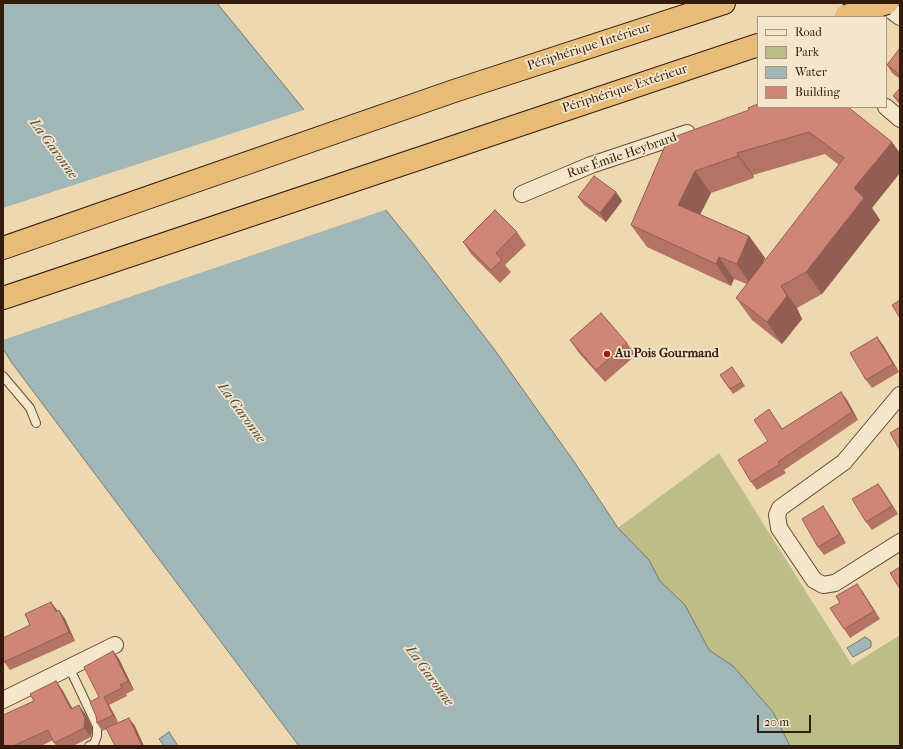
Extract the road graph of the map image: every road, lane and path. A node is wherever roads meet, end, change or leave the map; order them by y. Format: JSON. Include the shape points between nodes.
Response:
{"nodes":[{"id":1,"x":724,"y":3,"type":"edge"},
{"id":2,"x":882,"y":3,"type":"edge"},
{"id":3,"x":887,"y":3,"type":"edge"},
{"id":4,"x":848,"y":16,"type":"edge"},
{"id":5,"x":900,"y":17,"type":"edge"},
{"id":6,"x":757,"y":45,"type":"edge"},
{"id":7,"x":887,"y":108,"type":"edge"},
{"id":8,"x":900,"y":118,"type":"edge"},
{"id":9,"x":700,"y":129,"type":"edge"},
{"id":10,"x":522,"y":194,"type":"dead end"},
{"id":11,"x":3,"y":248,"type":"edge"},
{"id":12,"x":3,"y":298,"type":"edge"},
{"id":13,"x":3,"y":376,"type":"edge"},
{"id":14,"x":900,"y":395,"type":"edge"},
{"id":15,"x":36,"y":423,"type":"dead end"},
{"id":16,"x":900,"y":542,"type":"edge"},
{"id":17,"x":115,"y":645,"type":"dead end"},
{"id":18,"x":69,"y":667,"type":"junction"},
{"id":19,"x":3,"y":700,"type":"edge"},
{"id":20,"x":89,"y":746,"type":"edge"}],
"edges":[{"from":1,"to":11,"type":"highway","name":"Périphérique Intérieur","via":[[454,91]]},
{"from":2,"to":5,"type":"street"},
{"from":3,"to":4,"type":"highway","bridge":true},
{"from":6,"to":12,"type":"highway","name":"Périphérique Extérieur"},
{"from":7,"to":8,"type":"street"},
{"from":9,"to":10,"type":"street","name":"Rue Émile Heybrard","via":[[591,165]]},
{"from":13,"to":15,"type":"lane","via":[[30,408]]},
{"from":14,"to":16,"type":"street","via":[[844,462],[780,508],[777,515],[779,528],[814,580],[823,585],[835,583]]},
{"from":17,"to":18,"type":"street"},
{"from":18,"to":19,"type":"street"},
{"from":18,"to":20,"type":"lane","via":[[97,726],[94,744]]}]}
